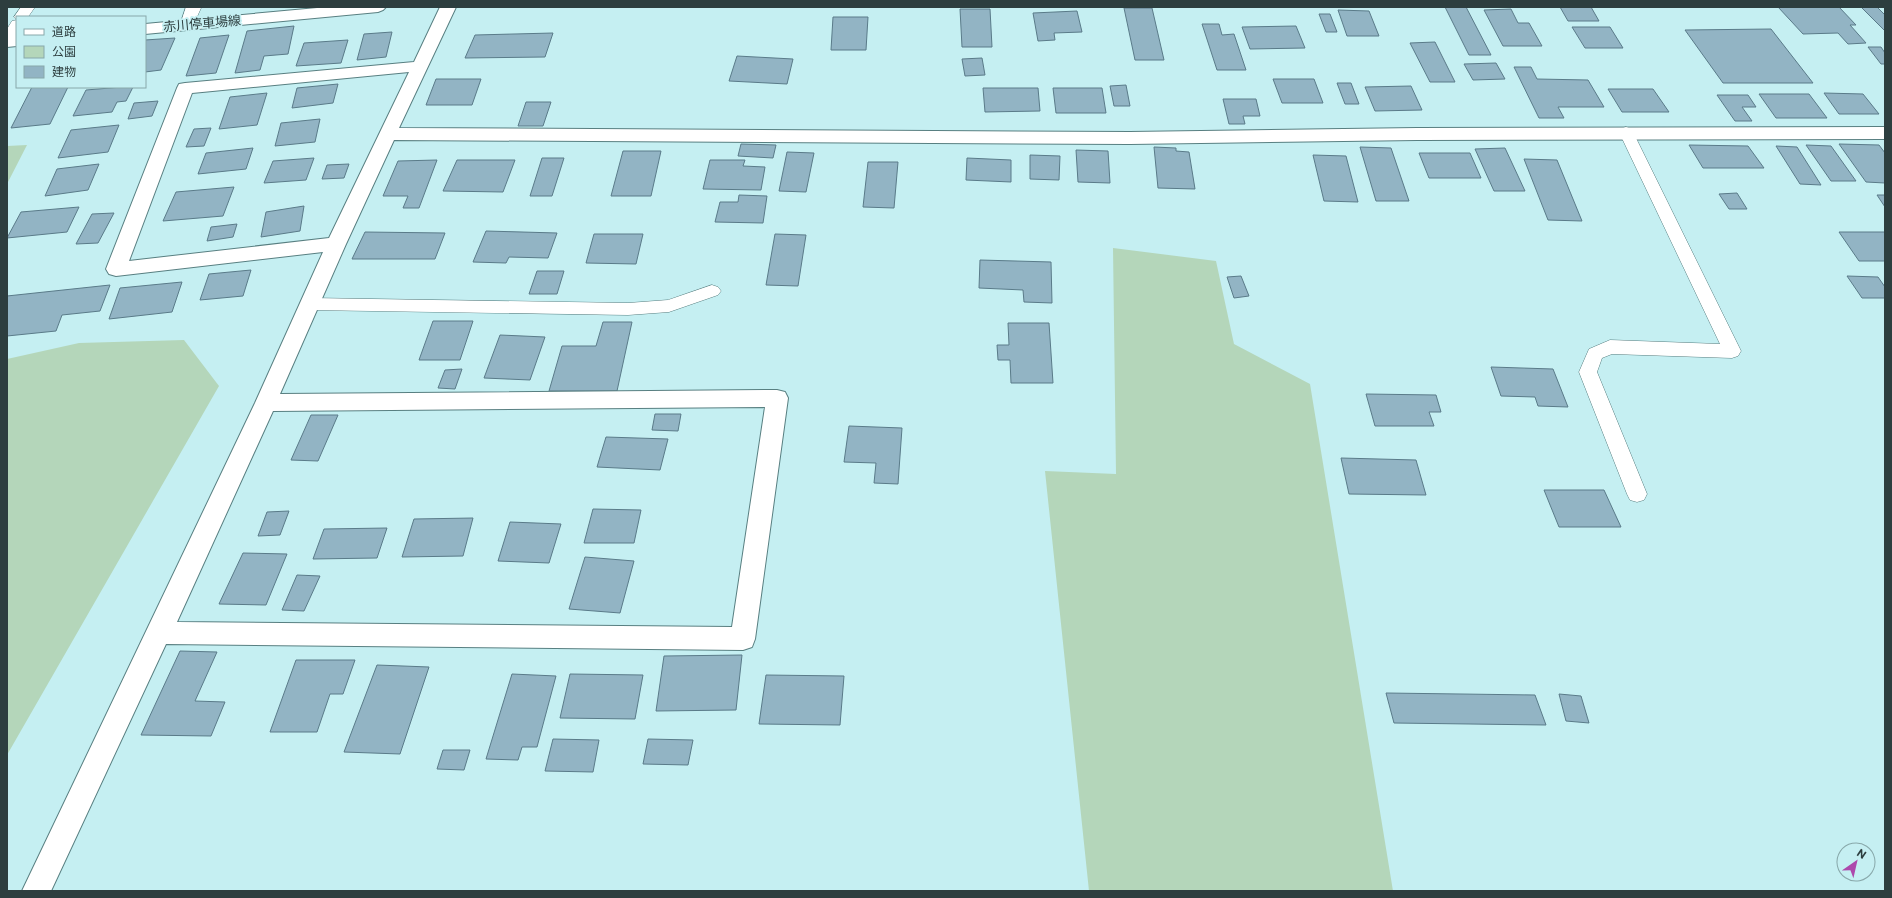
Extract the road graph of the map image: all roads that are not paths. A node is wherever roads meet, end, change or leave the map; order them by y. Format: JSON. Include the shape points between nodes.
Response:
{"nodes":[{"id":1,"x":28,"y":7,"type":"edge"},
{"id":2,"x":193,"y":7,"type":"edge"},
{"id":3,"x":378,"y":7,"type":"edge"},
{"id":4,"x":448,"y":7,"type":"edge"},
{"id":5,"x":342,"y":8,"type":"edge"},
{"id":6,"x":23,"y":16,"type":"edge"},
{"id":7,"x":187,"y":25,"type":"junction"},
{"id":8,"x":16,"y":26,"type":"edge"},
{"id":9,"x":146,"y":29,"type":"edge"},
{"id":10,"x":7,"y":41,"type":"edge"},
{"id":11,"x":421,"y":66,"type":"junction"},
{"id":12,"x":1626,"y":132,"type":"junction"},
{"id":13,"x":1885,"y":133,"type":"edge"},
{"id":14,"x":389,"y":134,"type":"junction"},
{"id":15,"x":336,"y":244,"type":"junction"},
{"id":16,"x":712,"y":291,"type":"dead end"},
{"id":17,"x":310,"y":304,"type":"junction"},
{"id":18,"x":266,"y":403,"type":"junction"},
{"id":19,"x":1637,"y":494,"type":"dead end"},
{"id":20,"x":159,"y":633,"type":"junction"},
{"id":21,"x":36,"y":891,"type":"edge"}],
"edges":[{"from":1,"to":6,"type":"lane"},
{"from":2,"to":7,"type":"lane"},
{"from":3,"to":5,"type":"street","name":"赤川停車場線"},
{"from":4,"to":11,"type":"street"},
{"from":5,"to":7,"type":"street","name":"赤川停車場線"},
{"from":7,"to":9,"type":"street","name":"赤川停車場線"},
{"from":8,"to":10,"type":"lane"},
{"from":11,"to":14,"type":"street"},
{"from":11,"to":15,"type":"street","via":[[185,88],[116,269]]},
{"from":12,"to":13,"type":"street"},
{"from":12,"to":14,"type":"street","via":[[1130,138]]},
{"from":12,"to":19,"type":"lane","via":[[1732,351],[1610,347],[1595,354],[1588,372]]},
{"from":14,"to":15,"type":"street"},
{"from":15,"to":17,"type":"street"},
{"from":16,"to":17,"type":"lane","via":[[669,306],[628,309]]},
{"from":17,"to":18,"type":"street"},
{"from":18,"to":20,"type":"street"},
{"from":18,"to":20,"type":"street","via":[[777,398],[743,639]]},
{"from":20,"to":21,"type":"street"}]}
